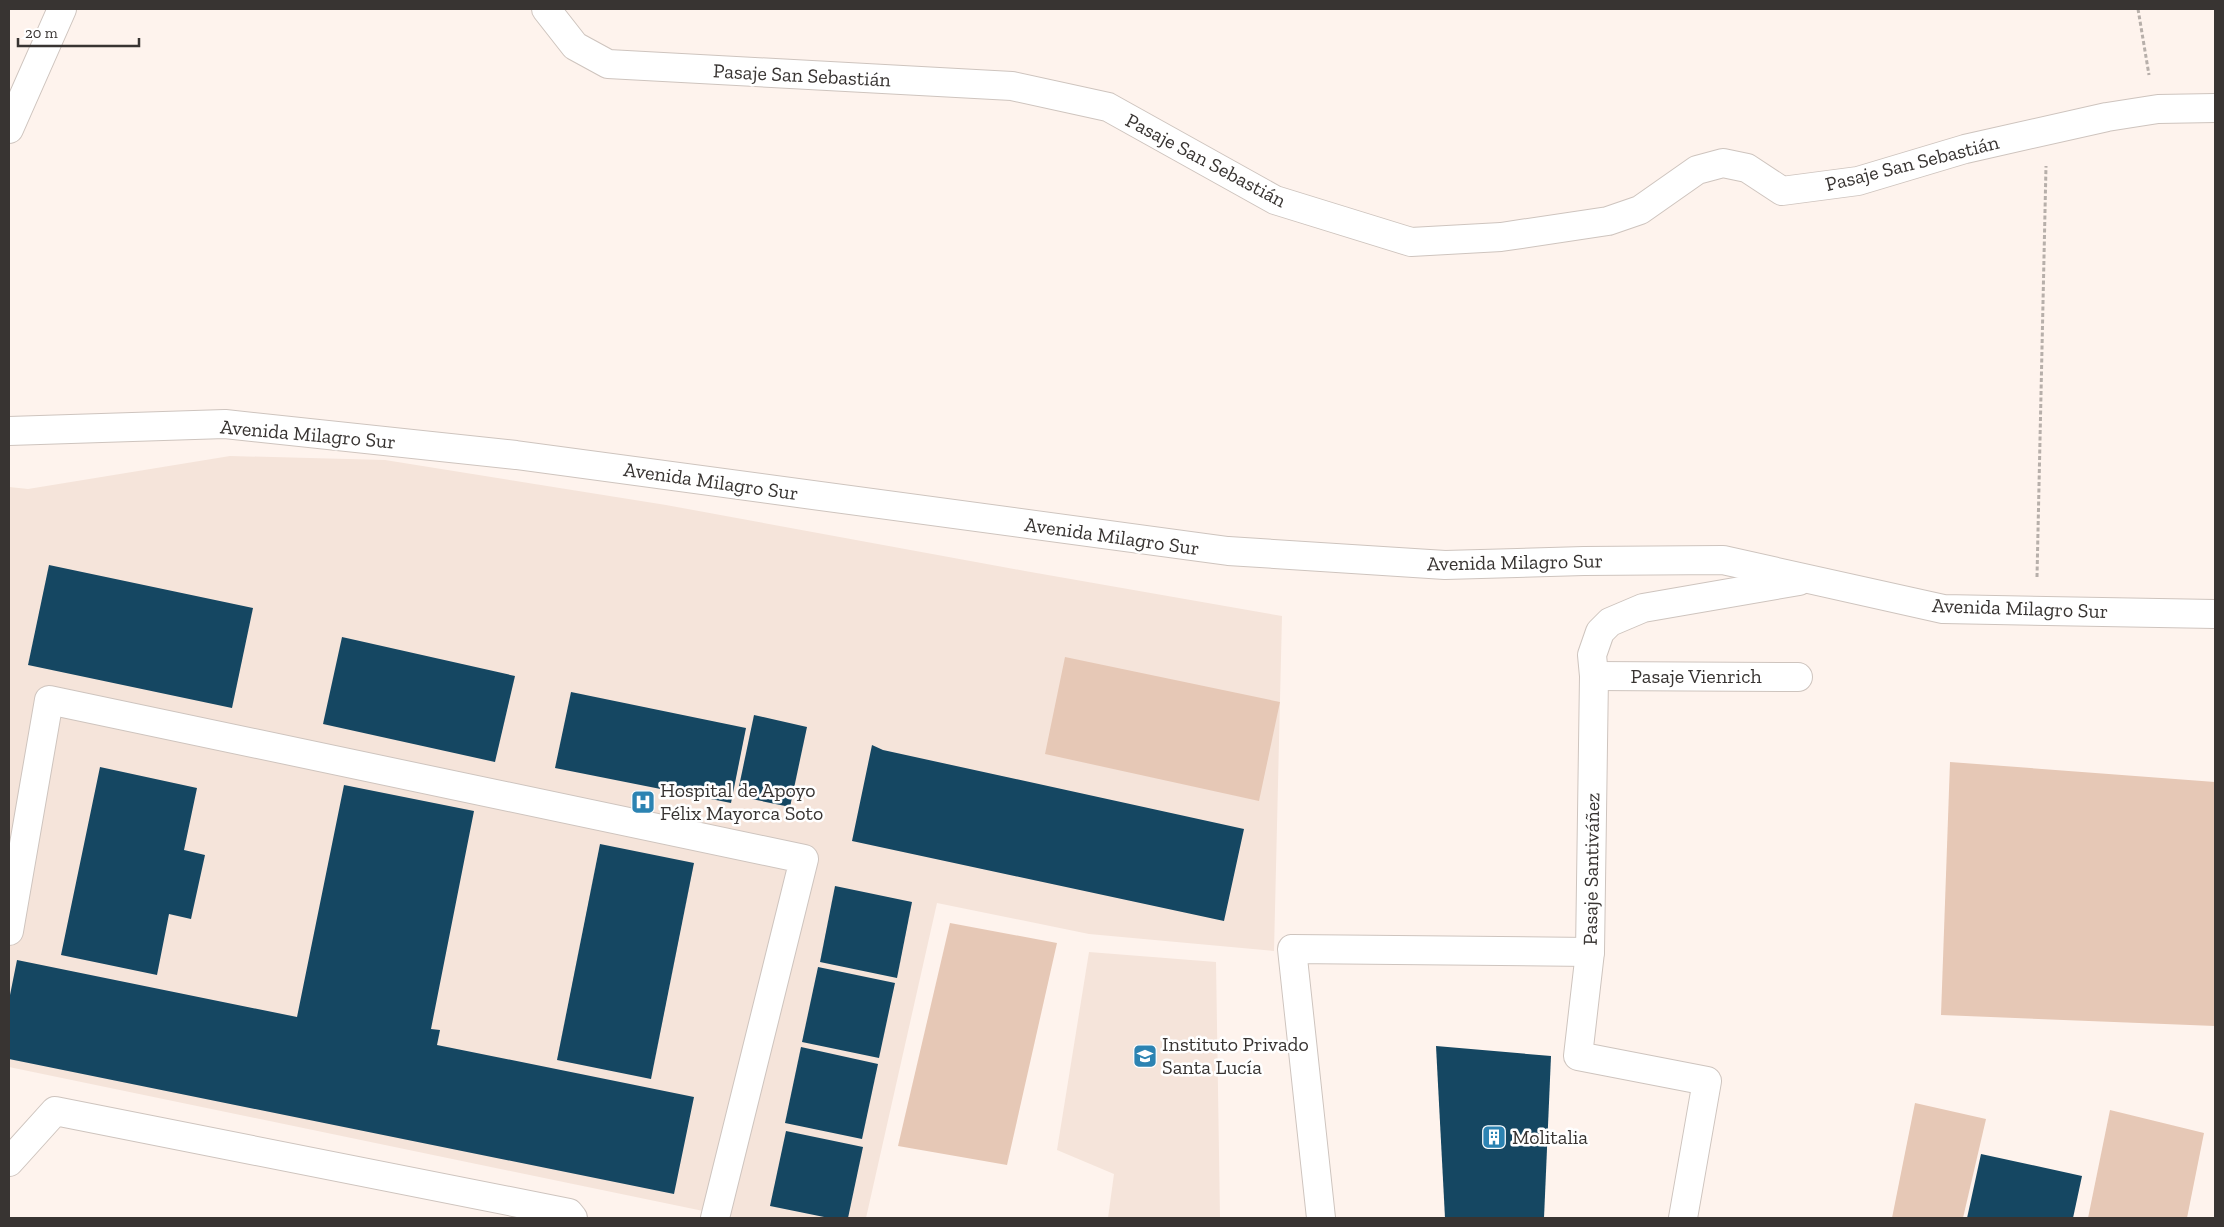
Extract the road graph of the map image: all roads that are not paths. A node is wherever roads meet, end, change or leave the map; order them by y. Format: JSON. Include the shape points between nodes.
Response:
{"nodes":[{"id":1,"x":62,"y":9,"type":"edge"},
{"id":2,"x":546,"y":9,"type":"edge"},
{"id":3,"x":2215,"y":108,"type":"edge"},
{"id":4,"x":9,"y":129,"type":"edge"},
{"id":5,"x":9,"y":431,"type":"edge"},
{"id":6,"x":1810,"y":579,"type":"junction"},
{"id":7,"x":2215,"y":614,"type":"edge"},
{"id":8,"x":1594,"y":676,"type":"junction"},
{"id":9,"x":1798,"y":677,"type":"dead end"},
{"id":10,"x":9,"y":932,"type":"edge"},
{"id":11,"x":1590,"y":952,"type":"junction"},
{"id":12,"x":9,"y":1162,"type":"edge"},
{"id":13,"x":573,"y":1218,"type":"edge"},
{"id":14,"x":715,"y":1218,"type":"edge"},
{"id":15,"x":1321,"y":1218,"type":"edge"},
{"id":16,"x":1684,"y":1218,"type":"edge"}],
"edges":[{"from":1,"to":4,"type":"street"},
{"from":2,"to":3,"type":"street","name":"Pasaje San Sebastián","via":[[575,46],[608,64],[1012,86],[1108,107],[1275,200],[1411,242],[1501,237],[1608,221],[1640,210],[1697,170],[1722,163],[1747,168],[1782,191],[1858,181],[1965,149],[2107,117],[2158,109]]},
{"from":5,"to":6,"type":"street","name":"Avenida Milagro Sur","via":[[225,424],[516,455],[1228,551],[1445,565],[1723,560]]},
{"from":6,"to":7,"type":"street","name":"Avenida Milagro Sur","via":[[1943,609]]},
{"from":6,"to":8,"type":"street","name":"Pasaje Santiváñez","via":[[1643,608],[1610,622],[1600,632],[1592,655]]},
{"from":8,"to":9,"type":"street","name":"Pasaje Vienrich"},
{"from":8,"to":11,"type":"street","name":"Pasaje Santiváñez"},
{"from":10,"to":14,"type":"street","via":[[49,700],[804,859]]},
{"from":11,"to":15,"type":"street","via":[[1292,949]]},
{"from":11,"to":16,"type":"street","name":"Pasaje Santiváñez","via":[[1578,1056],[1707,1081]]},
{"from":12,"to":13,"type":"street","via":[[55,1111],[570,1213]]}]}
